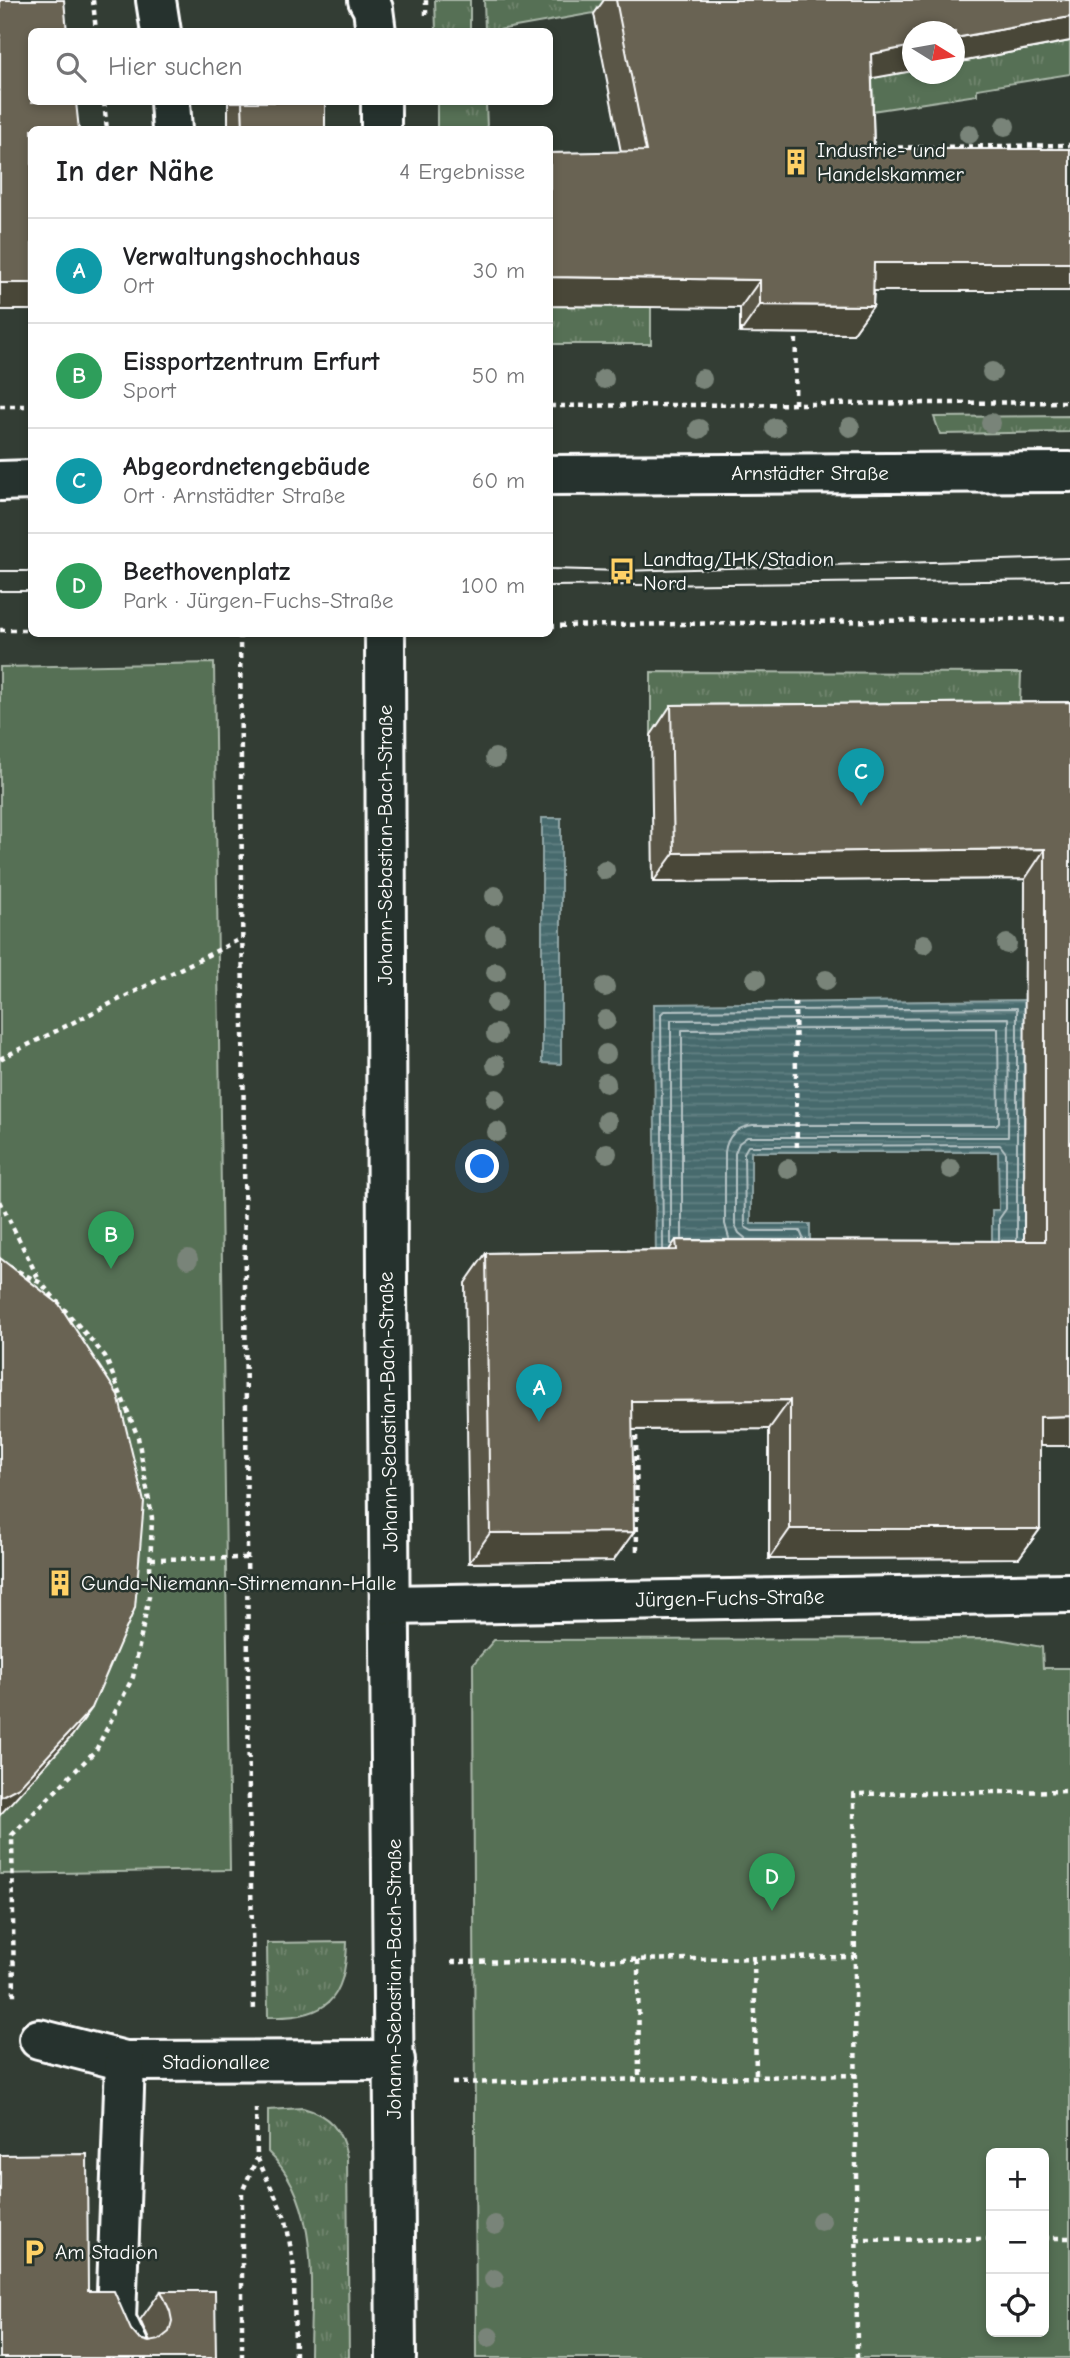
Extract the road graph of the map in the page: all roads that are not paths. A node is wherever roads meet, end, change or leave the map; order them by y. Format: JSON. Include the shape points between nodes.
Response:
{"nodes":[{"id":1,"x":156,"y":0,"type":"edge"},
{"id":2,"x":368,"y":0,"type":"edge"},
{"id":3,"x":160,"y":28,"type":"edge"},
{"id":4,"x":375,"y":28,"type":"edge"},
{"id":5,"x":170,"y":105,"type":"edge"},
{"id":6,"x":381,"y":105,"type":"edge"},
{"id":7,"x":172,"y":126,"type":"edge"},
{"id":8,"x":381,"y":126,"type":"edge"},
{"id":9,"x":1070,"y":472,"type":"edge"},
{"id":10,"x":553,"y":475,"type":"edge"},
{"id":11,"x":28,"y":480,"type":"edge"},
{"id":12,"x":0,"y":481,"type":"edge"},
{"id":13,"x":385,"y":637,"type":"edge"},
{"id":14,"x":1070,"y":1593,"type":"edge"},
{"id":15,"x":390,"y":1605,"type":"junction"},
{"id":16,"x":40,"y":2039,"type":"dead end"},
{"id":17,"x":395,"y":2060,"type":"junction"},
{"id":18,"x":125,"y":2061,"type":"junction"},
{"id":19,"x":130,"y":2349,"type":"edge"},
{"id":20,"x":396,"y":2358,"type":"edge"}],
"edges":[{"from":1,"to":3,"type":"street"},
{"from":2,"to":4,"type":"street"},
{"from":5,"to":7,"type":"street"},
{"from":6,"to":8,"type":"street"},
{"from":9,"to":10,"type":"street","name":"Arnstädter Straße"},
{"from":11,"to":12,"type":"street"},
{"from":13,"to":15,"type":"street","name":"Johann-Sebastian-Bach-Straße"},
{"from":14,"to":15,"type":"street","name":"Jürgen-Fuchs-Straße"},
{"from":15,"to":17,"type":"street","name":"Johann-Sebastian-Bach-Straße"},
{"from":16,"to":18,"type":"street","name":"Stadionallee"},
{"from":17,"to":18,"type":"street","name":"Stadionallee"},
{"from":17,"to":20,"type":"street","name":"Johann-Sebastian-Bach-Straße"},
{"from":18,"to":19,"type":"street","via":[[116,2320]]}]}
